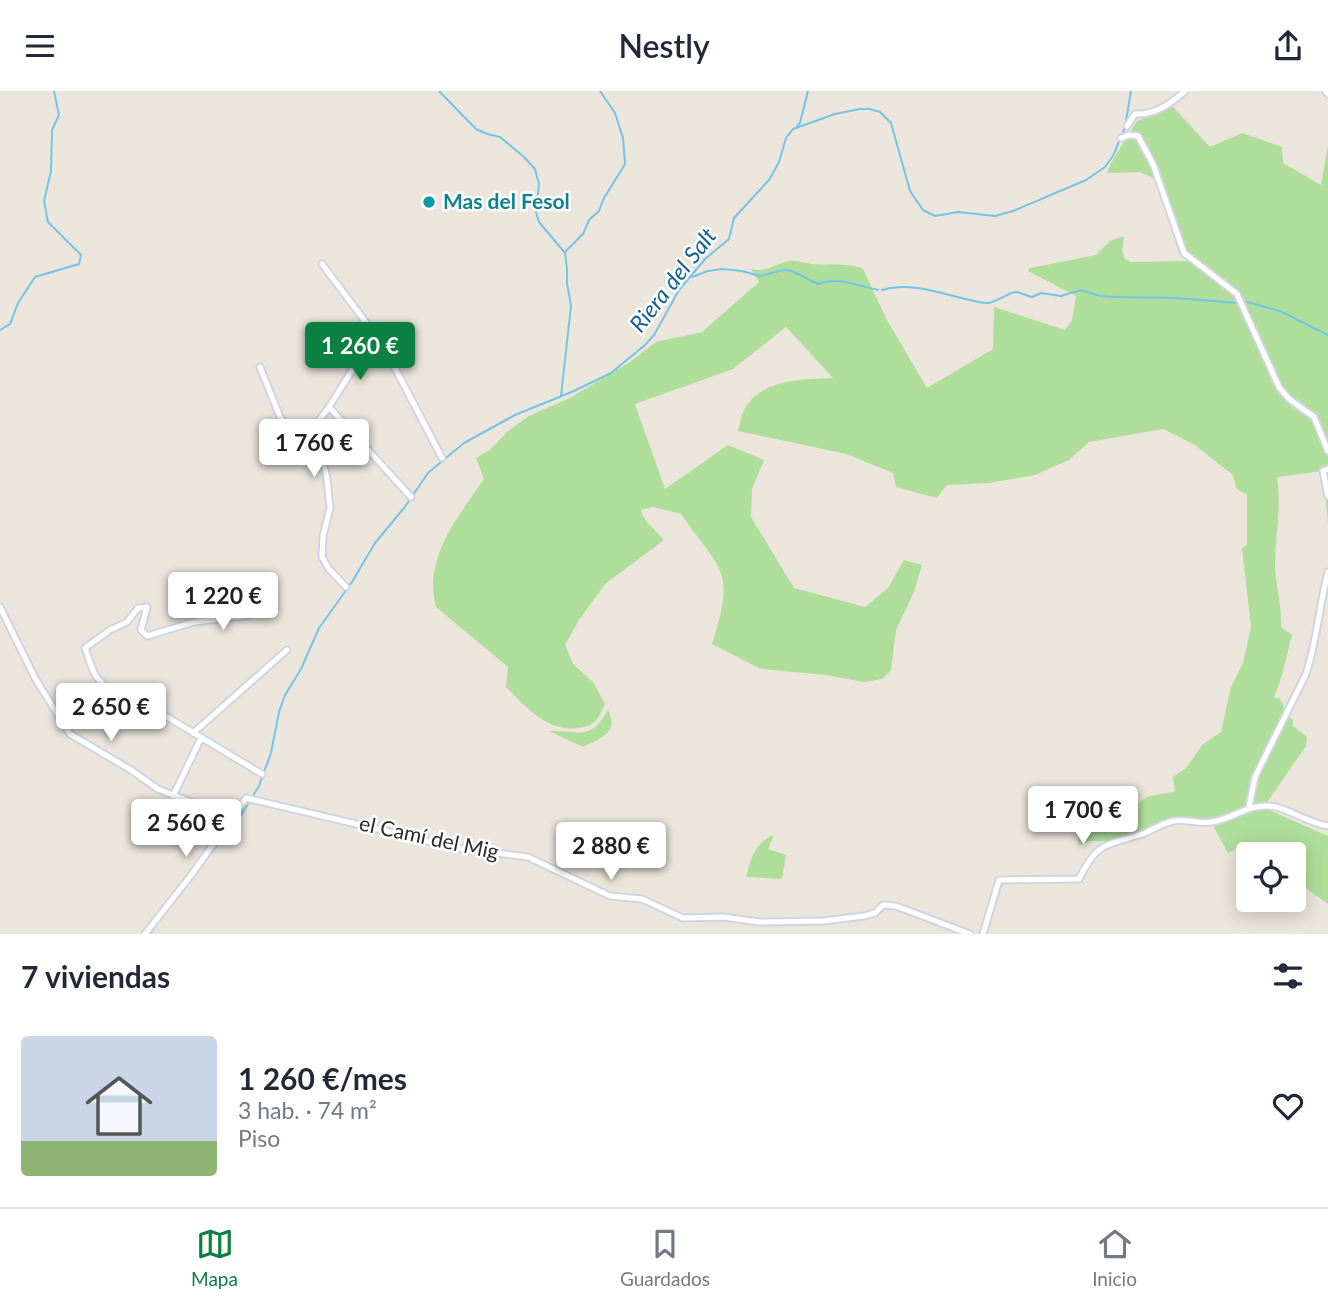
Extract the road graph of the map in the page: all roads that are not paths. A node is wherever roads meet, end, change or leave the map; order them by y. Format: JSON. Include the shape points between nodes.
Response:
{"nodes":[{"id":1,"x":1185,"y":91,"type":"edge"},
{"id":2,"x":1127,"y":126,"type":"dead end"},
{"id":3,"x":1121,"y":138,"type":"dead end"},
{"id":4,"x":322,"y":264,"type":"dead end"},
{"id":5,"x":383,"y":345,"type":"junction"},
{"id":6,"x":260,"y":367,"type":"dead end"},
{"id":7,"x":329,"y":407,"type":"junction"},
{"id":8,"x":300,"y":445,"type":"junction"},
{"id":9,"x":1328,"y":451,"type":"edge"},
{"id":10,"x":442,"y":458,"type":"dead end"},
{"id":11,"x":1328,"y":469,"type":"edge"},
{"id":12,"x":1328,"y":496,"type":"edge"},
{"id":13,"x":411,"y":497,"type":"dead end"},
{"id":14,"x":1328,"y":572,"type":"edge"},
{"id":15,"x":346,"y":587,"type":"dead end"},
{"id":16,"x":206,"y":597,"type":"dead end"},
{"id":17,"x":0,"y":607,"type":"edge"},
{"id":18,"x":287,"y":650,"type":"dead end"},
{"id":19,"x":124,"y":699,"type":"junction"},
{"id":20,"x":67,"y":719,"type":"dead end"},
{"id":21,"x":193,"y":733,"type":"junction"},
{"id":22,"x":201,"y":738,"type":"junction"},
{"id":23,"x":262,"y":774,"type":"dead end"},
{"id":24,"x":173,"y":796,"type":"junction"},
{"id":25,"x":1250,"y":807,"type":"junction"},
{"id":26,"x":231,"y":818,"type":"junction"},
{"id":27,"x":1328,"y":826,"type":"edge"},
{"id":28,"x":145,"y":934,"type":"edge"},
{"id":29,"x":970,"y":934,"type":"edge"},
{"id":30,"x":983,"y":934,"type":"edge"}],
"edges":[{"from":1,"to":2,"type":"street","via":[[1157,111],[1135,114]]},
{"from":3,"to":9,"type":"street","via":[[1138,136],[1153,164],[1184,253],[1237,294],[1279,387],[1314,418]]},
{"from":4,"to":5,"type":"street"},
{"from":5,"to":7,"type":"street","via":[[356,364]]},
{"from":5,"to":10,"type":"street"},
{"from":6,"to":8,"type":"street","via":[[280,417]]},
{"from":7,"to":8,"type":"street"},
{"from":7,"to":13,"type":"street"},
{"from":8,"to":15,"type":"street","via":[[324,465],[330,508],[322,557]]},
{"from":11,"to":12,"type":"street","via":[[1323,471]]},
{"from":14,"to":25,"type":"street","via":[[1312,657],[1255,777]]},
{"from":16,"to":19,"type":"street","via":[[211,603],[267,603],[251,615],[194,622],[146,636],[141,631],[147,607],[138,608],[127,622],[85,649],[97,679]]},
{"from":17,"to":24,"type":"street","via":[[36,680],[70,734]]},
{"from":18,"to":21,"type":"street"},
{"from":19,"to":20,"type":"street","via":[[95,699]]},
{"from":19,"to":21,"type":"street","via":[[149,706]]},
{"from":21,"to":22,"type":"street"},
{"from":22,"to":23,"type":"street"},
{"from":22,"to":24,"type":"street"},
{"from":24,"to":26,"type":"street"},
{"from":25,"to":27,"type":"street","via":[[1271,806]]},
{"from":25,"to":30,"type":"street","via":[[1211,822],[1173,821],[1103,845],[1079,879],[999,880]]},
{"from":26,"to":28,"type":"street"},
{"from":26,"to":29,"type":"street","name":"el Camí del Mig","via":[[246,798],[462,849],[528,857],[610,897],[642,899],[683,919],[823,921],[864,916],[883,905]]}]}
